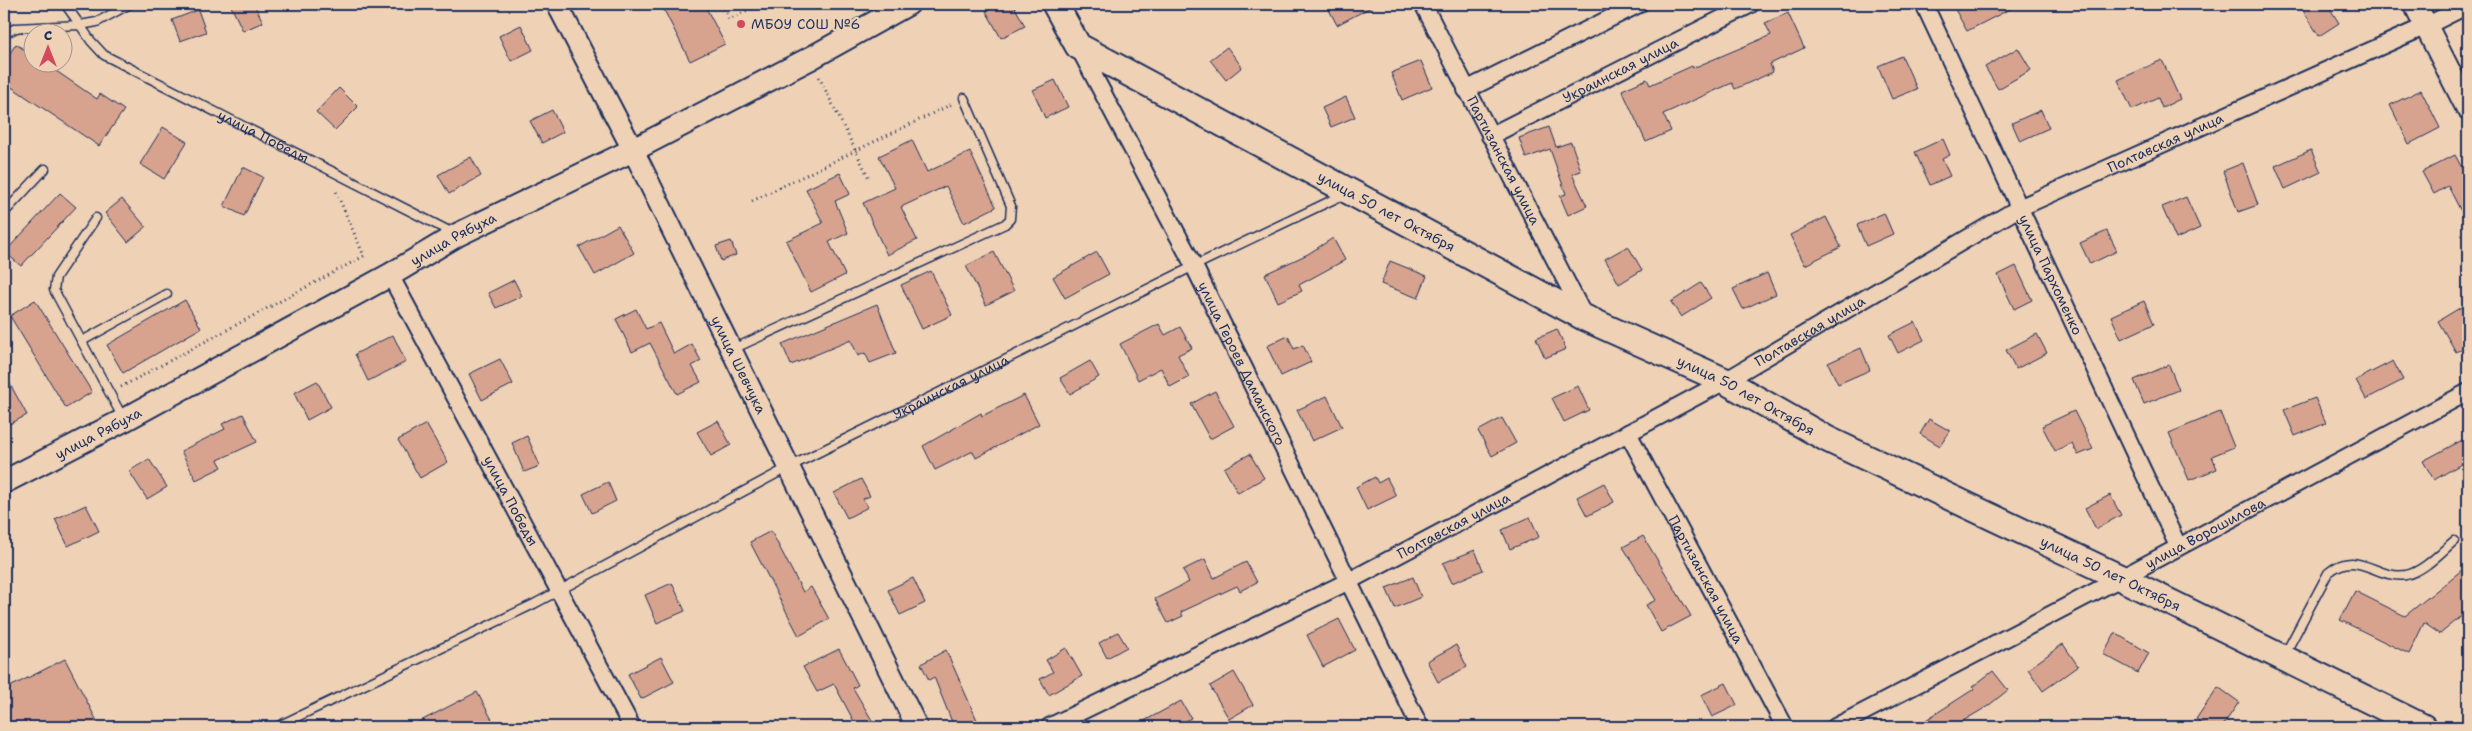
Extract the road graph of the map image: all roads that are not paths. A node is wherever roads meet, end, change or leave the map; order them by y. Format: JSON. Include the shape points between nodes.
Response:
{"nodes":[{"id":1,"x":65,"y":4,"type":"edge"},
{"id":2,"x":130,"y":4,"type":"edge"},
{"id":3,"x":557,"y":4,"type":"edge"},
{"id":4,"x":908,"y":4,"type":"edge"},
{"id":5,"x":1055,"y":4,"type":"edge"},
{"id":6,"x":1423,"y":4,"type":"edge"},
{"id":7,"x":1639,"y":4,"type":"edge"},
{"id":8,"x":1751,"y":4,"type":"edge"},
{"id":9,"x":1924,"y":4,"type":"edge"},
{"id":10,"x":2415,"y":4,"type":"edge"},
{"id":11,"x":2468,"y":5,"type":"edge"},
{"id":12,"x":80,"y":25,"type":"junction"},
{"id":13,"x":2426,"y":26,"type":"junction"},
{"id":14,"x":4,"y":34,"type":"edge"},
{"id":15,"x":1078,"y":46,"type":"junction"},
{"id":16,"x":1466,"y":90,"type":"junction"},
{"id":17,"x":964,"y":98,"type":"road end"},
{"id":18,"x":2468,"y":109,"type":"edge"},
{"id":19,"x":1490,"y":136,"type":"junction"},
{"id":20,"x":633,"y":150,"type":"junction"},
{"id":21,"x":46,"y":169,"type":"dead end"},
{"id":22,"x":1349,"y":192,"type":"junction"},
{"id":23,"x":2018,"y":208,"type":"junction"},
{"id":24,"x":4,"y":213,"type":"edge"},
{"id":25,"x":96,"y":218,"type":"dead end"},
{"id":26,"x":457,"y":235,"type":"junction"},
{"id":27,"x":1194,"y":266,"type":"junction"},
{"id":28,"x":390,"y":275,"type":"junction"},
{"id":29,"x":167,"y":294,"type":"dead end"},
{"id":30,"x":1584,"y":318,"type":"junction"},
{"id":31,"x":82,"y":342,"type":"junction"},
{"id":32,"x":731,"y":350,"type":"junction"},
{"id":33,"x":1725,"y":381,"type":"junction"},
{"id":34,"x":2468,"y":392,"type":"edge"},
{"id":35,"x":124,"y":420,"type":"junction"},
{"id":36,"x":1628,"y":433,"type":"junction"},
{"id":37,"x":789,"y":467,"type":"junction"},
{"id":38,"x":4,"y":482,"type":"edge"},
{"id":39,"x":2454,"y":541,"type":"dead end"},
{"id":40,"x":2178,"y":546,"type":"junction"},
{"id":41,"x":2121,"y":578,"type":"junction"},
{"id":42,"x":1350,"y":581,"type":"junction"},
{"id":43,"x":558,"y":590,"type":"junction"},
{"id":44,"x":2283,"y":658,"type":"junction"},
{"id":45,"x":276,"y":727,"type":"edge"},
{"id":46,"x":632,"y":727,"type":"edge"},
{"id":47,"x":917,"y":727,"type":"edge"},
{"id":48,"x":1049,"y":727,"type":"edge"},
{"id":49,"x":1420,"y":727,"type":"edge"},
{"id":50,"x":1785,"y":727,"type":"edge"},
{"id":51,"x":1835,"y":727,"type":"edge"},
{"id":52,"x":2423,"y":727,"type":"edge"}],
"edges":[{"from":1,"to":12,"type":"lane","name":"улица Победы"},
{"from":2,"to":12,"type":"lane","via":[[97,22]]},
{"from":3,"to":20,"type":"street","name":"улица Шевчука"},
{"from":4,"to":20,"type":"main road","name":"улица Рябуха"},
{"from":5,"to":15,"type":"main road","name":"улица Героев Даманского"},
{"from":6,"to":16,"type":"street","name":"Партизанская улица"},
{"from":7,"to":16,"type":"street"},
{"from":8,"to":19,"type":"street","name":"Украинская улица"},
{"from":9,"to":23,"type":"street","name":"улица Пархоменко"},
{"from":10,"to":13,"type":"main road"},
{"from":11,"to":13,"type":"street","name":"Полтавская улица"},
{"from":12,"to":14,"type":"lane","via":[[16,28]]},
{"from":12,"to":26,"type":"lane","name":"улица Победы","via":[[104,55]]},
{"from":13,"to":18,"type":"main road"},
{"from":13,"to":23,"type":"street","name":"Полтавская улица"},
{"from":15,"to":22,"type":"main road","name":"улица 50 лет Октября"},
{"from":15,"to":27,"type":"street","name":"улица Героев Даманского"},
{"from":16,"to":19,"type":"street","name":"Партизанская улица"},
{"from":17,"to":32,"type":"lane","via":[[1011,206],[1010,219]]},
{"from":19,"to":30,"type":"street","name":"Партизанская улица"},
{"from":20,"to":26,"type":"main road","name":"улица Рябуха"},
{"from":20,"to":32,"type":"street","name":"улица Шевчука"},
{"from":21,"to":24,"type":"lane"},
{"from":22,"to":27,"type":"lane","name":"Украинская улица"},
{"from":22,"to":30,"type":"main road","name":"улица 50 лет Октября"},
{"from":23,"to":33,"type":"street","name":"Полтавская улица"},
{"from":23,"to":40,"type":"street","name":"улица Пархоменко"},
{"from":25,"to":31,"type":"lane","via":[[56,277],[54,290]]},
{"from":26,"to":28,"type":"main road","name":"улица Рябуха"},
{"from":27,"to":37,"type":"lane","name":"Украинская улица"},
{"from":27,"to":42,"type":"street","name":"улица Героев Даманского"},
{"from":28,"to":35,"type":"main road","name":"улица Рябуха"},
{"from":28,"to":43,"type":"street","name":"улица Победы"},
{"from":29,"to":31,"type":"lane"},
{"from":30,"to":33,"type":"main road","name":"улица 50 лет Октября"},
{"from":31,"to":35,"type":"lane"},
{"from":32,"to":37,"type":"street","name":"улица Шевчука"},
{"from":33,"to":36,"type":"street","name":"Полтавская улица"},
{"from":33,"to":41,"type":"main road","name":"улица 50 лет Октября","via":[[1827,439]]},
{"from":34,"to":40,"type":"street","name":"улица Ворошилова"},
{"from":35,"to":38,"type":"main road","name":"улица Рябуха"},
{"from":36,"to":42,"type":"street","name":"Полтавская улица"},
{"from":36,"to":50,"type":"street","name":"Партизанская улица"},
{"from":37,"to":43,"type":"lane","name":"Украинская улица"},
{"from":37,"to":47,"type":"street","name":"улица Шевчука"},
{"from":39,"to":44,"type":"lane","via":[[2421,569],[2408,574],[2397,576],[2357,563],[2337,565],[2328,573]]},
{"from":40,"to":41,"type":"street","name":"улица Ворошилова"},
{"from":41,"to":44,"type":"main road","name":"улица 50 лет Октября"},
{"from":41,"to":51,"type":"street","name":"улица Ворошилова"},
{"from":42,"to":48,"type":"street","name":"Полтавская улица"},
{"from":42,"to":49,"type":"street","name":"улица Героев Даманского"},
{"from":43,"to":45,"type":"lane","name":"Украинская улица"},
{"from":43,"to":46,"type":"street","name":"улица Победы"},
{"from":44,"to":52,"type":"main road","name":"улица 50 лет Октября"}]}
